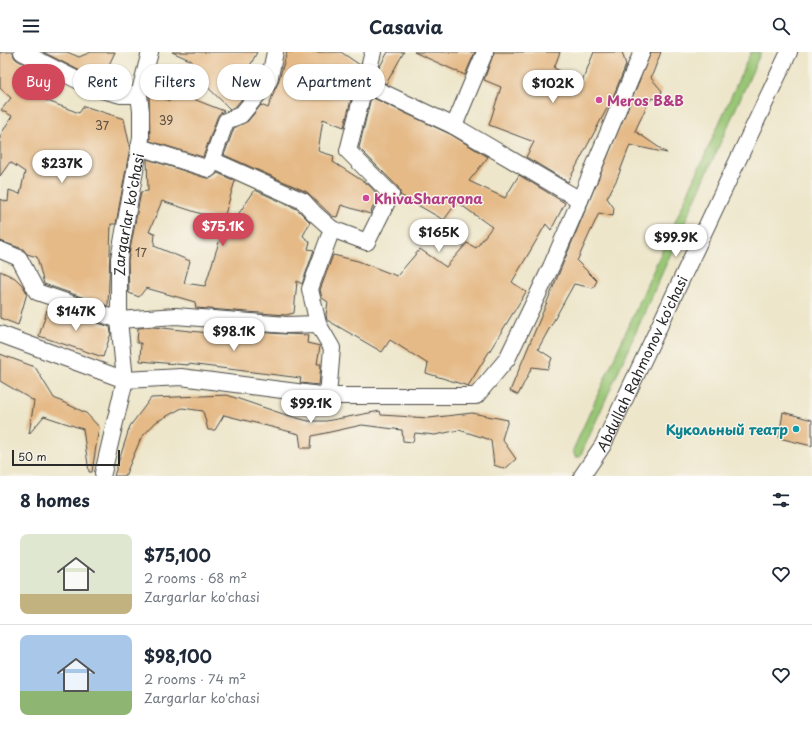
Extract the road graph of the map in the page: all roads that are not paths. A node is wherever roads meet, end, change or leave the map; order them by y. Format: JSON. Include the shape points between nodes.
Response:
{"nodes":[{"id":1,"x":22,"y":52,"type":"edge"},
{"id":2,"x":150,"y":52,"type":"edge"},
{"id":3,"x":275,"y":52,"type":"edge"},
{"id":4,"x":373,"y":52,"type":"edge"},
{"id":5,"x":485,"y":52,"type":"edge"},
{"id":6,"x":642,"y":52,"type":"edge"},
{"id":7,"x":788,"y":52,"type":"edge"},
{"id":8,"x":370,"y":64,"type":"edge"},
{"id":9,"x":385,"y":93,"type":"edge"},
{"id":10,"x":139,"y":95,"type":"junction"},
{"id":11,"x":361,"y":100,"type":"edge"},
{"id":12,"x":454,"y":126,"type":"junction"},
{"id":13,"x":140,"y":147,"type":"junction"},
{"id":14,"x":212,"y":160,"type":"junction"},
{"id":15,"x":580,"y":200,"type":"junction"},
{"id":16,"x":332,"y":228,"type":"junction"},
{"id":17,"x":0,"y":250,"type":"edge"},
{"id":18,"x":119,"y":320,"type":"junction"},
{"id":19,"x":318,"y":324,"type":"junction"},
{"id":20,"x":0,"y":334,"type":"edge"},
{"id":21,"x":125,"y":380,"type":"junction"},
{"id":22,"x":328,"y":396,"type":"junction"},
{"id":23,"x":103,"y":473,"type":"dead end"},
{"id":24,"x":582,"y":476,"type":"edge"}],
"edges":[{"from":1,"to":10,"type":"street","via":[[91,87],[121,95]]},
{"from":2,"to":10,"type":"street","name":"Zargarlar ko'chasi"},
{"from":3,"to":14,"type":"street","via":[[269,81],[241,115],[226,121]]},
{"from":4,"to":8,"type":"street"},
{"from":5,"to":12,"type":"street"},
{"from":6,"to":15,"type":"street"},
{"from":7,"to":24,"type":"street","name":"Abdullah Rahmonov ko'chasi","via":[[603,445]]},
{"from":9,"to":12,"type":"street"},
{"from":10,"to":13,"type":"street","name":"Zargarlar ko'chasi"},
{"from":11,"to":16,"type":"street","via":[[348,151],[391,194],[368,242]]},
{"from":12,"to":15,"type":"street"},
{"from":13,"to":14,"type":"street","via":[[209,169]]},
{"from":13,"to":18,"type":"street","name":"Zargarlar ko'chasi","via":[[119,259]]},
{"from":14,"to":16,"type":"street","via":[[303,201]]},
{"from":15,"to":22,"type":"street","via":[[507,358],[476,396]]},
{"from":16,"to":19,"type":"street","via":[[310,289]]},
{"from":17,"to":18,"type":"street","via":[[19,258],[37,292]]},
{"from":18,"to":19,"type":"street","via":[[176,316],[287,325]]},
{"from":18,"to":21,"type":"street","name":"Zargarlar ko'chasi"},
{"from":19,"to":22,"type":"street","via":[[332,348]]},
{"from":20,"to":21,"type":"street"},
{"from":21,"to":22,"type":"street","via":[[180,377]]},
{"from":21,"to":23,"type":"street","name":"Zargarlar ko'chasi"}]}
